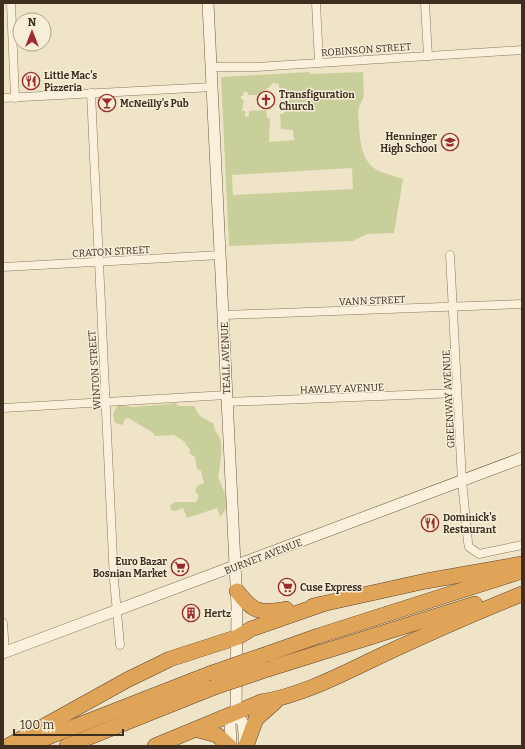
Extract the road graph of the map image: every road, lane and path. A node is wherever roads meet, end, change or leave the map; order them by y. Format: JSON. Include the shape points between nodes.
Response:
{"nodes":[{"id":1,"x":11,"y":3,"type":"edge"},
{"id":2,"x":208,"y":3,"type":"edge"},
{"id":3,"x":316,"y":3,"type":"edge"},
{"id":4,"x":425,"y":3,"type":"edge"},
{"id":5,"x":522,"y":50,"type":"edge"},
{"id":6,"x":428,"y":56,"type":"junction"},
{"id":7,"x":319,"y":62,"type":"junction"},
{"id":8,"x":212,"y":67,"type":"junction"},
{"id":9,"x":213,"y":87,"type":"junction"},
{"id":10,"x":91,"y":93,"type":"junction"},
{"id":11,"x":3,"y":98,"type":"edge"},
{"id":12,"x":15,"y":98,"type":"junction"},
{"id":13,"x":221,"y":255,"type":"junction"},
{"id":14,"x":450,"y":255,"type":"dead end"},
{"id":15,"x":98,"y":261,"type":"junction"},
{"id":16,"x":3,"y":267,"type":"edge"},
{"id":17,"x":522,"y":304,"type":"edge"},
{"id":18,"x":453,"y":308,"type":"junction"},
{"id":19,"x":224,"y":315,"type":"junction"},
{"id":20,"x":457,"y":393,"type":"junction"},
{"id":21,"x":227,"y":399,"type":"junction"},
{"id":22,"x":106,"y":402,"type":"junction"},
{"id":23,"x":3,"y":408,"type":"edge"},
{"id":24,"x":522,"y":458,"type":"edge"},
{"id":25,"x":462,"y":481,"type":"junction"},
{"id":26,"x":522,"y":545,"type":"edge"},
{"id":27,"x":522,"y":564,"type":"edge"},
{"id":28,"x":235,"y":566,"type":"junction"},
{"id":29,"x":522,"y":571,"type":"edge"},
{"id":30,"x":522,"y":590,"type":"edge"},
{"id":31,"x":237,"y":591,"type":"junction"},
{"id":32,"x":522,"y":594,"type":"edge"},
{"id":33,"x":323,"y":604,"type":"junction"},
{"id":34,"x":116,"y":611,"type":"junction"},
{"id":35,"x":3,"y":624,"type":"edge"},
{"id":36,"x":238,"y":637,"type":"junction"},
{"id":37,"x":120,"y":645,"type":"dead end"},
{"id":38,"x":4,"y":652,"type":"edge"},
{"id":39,"x":212,"y":681,"type":"junction"},
{"id":40,"x":278,"y":699,"type":"junction"},
{"id":41,"x":236,"y":713,"type":"junction"},
{"id":42,"x":198,"y":730,"type":"junction"},
{"id":43,"x":8,"y":746,"type":"edge"},
{"id":44,"x":24,"y":746,"type":"edge"},
{"id":45,"x":67,"y":746,"type":"edge"},
{"id":46,"x":155,"y":746,"type":"edge"},
{"id":47,"x":230,"y":746,"type":"edge"},
{"id":48,"x":245,"y":746,"type":"edge"}],
"edges":[{"from":1,"to":12,"type":"street"},
{"from":2,"to":8,"type":"street","name":"TEALL AVENUE"},
{"from":3,"to":7,"type":"street"},
{"from":4,"to":6,"type":"street"},
{"from":5,"to":6,"type":"street","name":"ROBINSON STREET"},
{"from":6,"to":7,"type":"street","name":"ROBINSON STREET"},
{"from":7,"to":8,"type":"street","name":"ROBINSON STREET"},
{"from":8,"to":9,"type":"street","name":"TEALL AVENUE"},
{"from":9,"to":10,"type":"street"},
{"from":9,"to":13,"type":"street","name":"TEALL AVENUE"},
{"from":10,"to":12,"type":"street"},
{"from":10,"to":15,"type":"street","name":"WINTON STREET"},
{"from":11,"to":12,"type":"street"},
{"from":13,"to":15,"type":"street","name":"CRATON STREET"},
{"from":13,"to":19,"type":"street","name":"TEALL AVENUE"},
{"from":14,"to":18,"type":"street","name":"GREENWAY AVENUE"},
{"from":15,"to":16,"type":"street","name":"CRATON STREET"},
{"from":15,"to":22,"type":"street","name":"WINTON STREET"},
{"from":17,"to":18,"type":"street","name":"VANN STREET"},
{"from":18,"to":19,"type":"street","name":"VANN STREET"},
{"from":18,"to":20,"type":"street","name":"GREENWAY AVENUE"},
{"from":19,"to":21,"type":"street","name":"TEALL AVENUE"},
{"from":20,"to":21,"type":"street","name":"HAWLEY AVENUE"},
{"from":20,"to":25,"type":"street","name":"GREENWAY AVENUE"},
{"from":21,"to":22,"type":"street","name":"HAWLEY AVENUE"},
{"from":21,"to":28,"type":"street","name":"TEALL AVENUE"},
{"from":22,"to":23,"type":"street","name":"HAWLEY AVENUE"},
{"from":22,"to":34,"type":"street","name":"WINTON STREET"},
{"from":24,"to":25,"type":"street","name":"BURNET AVENUE"},
{"from":25,"to":26,"type":"street","name":"GREENWAY AVENUE","via":[[468,542],[474,552],[479,554]]},
{"from":25,"to":28,"type":"street","name":"BURNET AVENUE"},
{"from":27,"to":33,"type":"highway","via":[[426,581]]},
{"from":28,"to":31,"type":"street","name":"TEALL AVENUE"},
{"from":28,"to":34,"type":"street","name":"BURNET AVENUE"},
{"from":29,"to":39,"type":"highway","bridge":true,"via":[[267,654]]},
{"from":30,"to":39,"type":"highway","bridge":true,"via":[[268,669]]},
{"from":31,"to":33,"type":"highway","via":[[253,608],[267,613]]},
{"from":31,"to":36,"type":"street","name":"TEALL AVENUE"},
{"from":32,"to":40,"type":"highway","via":[[307,689]]},
{"from":33,"to":36,"type":"highway","via":[[251,629]]},
{"from":34,"to":37,"type":"street","name":"WINTON STREET"},
{"from":34,"to":38,"type":"street","name":"BURNET AVENUE"},
{"from":35,"to":38,"type":"street"},
{"from":36,"to":41,"type":"street","name":"TEALL AVENUE"},
{"from":36,"to":43,"type":"highway","via":[[170,659]]},
{"from":39,"to":44,"type":"highway"},
{"from":39,"to":45,"type":"highway"},
{"from":40,"to":41,"type":"highway","via":[[261,702]]},
{"from":40,"to":48,"type":"highway","via":[[256,719]]},
{"from":41,"to":42,"type":"highway"},
{"from":41,"to":47,"type":"street","name":"TEALL AVENUE","via":[[230,722]]},
{"from":41,"to":48,"type":"street","name":"TEALL AVENUE","via":[[243,723]]},
{"from":42,"to":46,"type":"highway"},
{"from":42,"to":47,"type":"highway","via":[[217,735]]}]}
